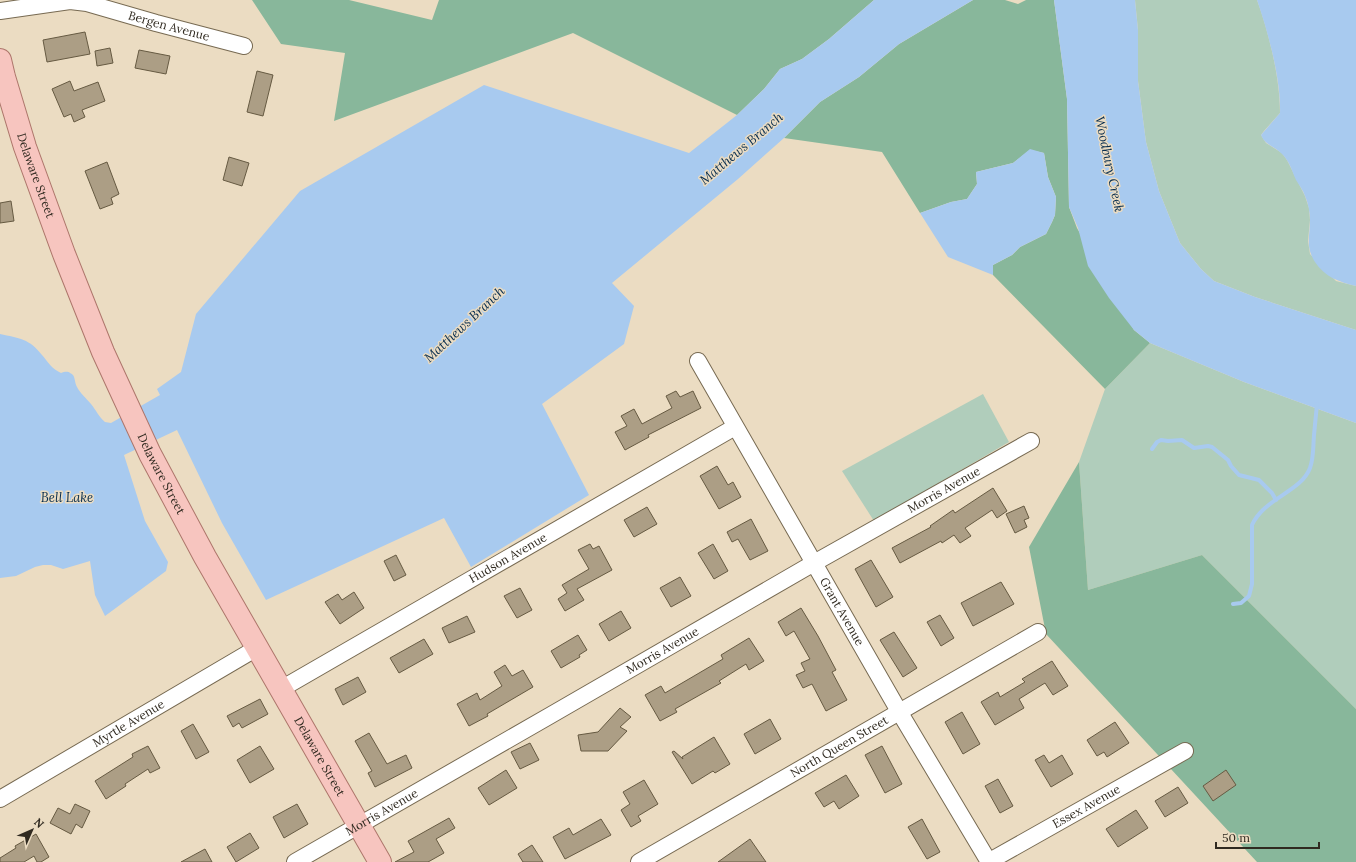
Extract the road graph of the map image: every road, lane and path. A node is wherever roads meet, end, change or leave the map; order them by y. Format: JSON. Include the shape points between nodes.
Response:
{"nodes":[{"id":1,"x":0,"y":12,"type":"edge"},
{"id":2,"x":244,"y":46,"type":"dead end"},
{"id":3,"x":0,"y":60,"type":"edge"},
{"id":4,"x":698,"y":361,"type":"dead end"},
{"id":5,"x":735,"y":427,"type":"junction"},
{"id":6,"x":1031,"y":441,"type":"dead end"},
{"id":7,"x":814,"y":563,"type":"junction"},
{"id":8,"x":1038,"y":632,"type":"dead end"},
{"id":9,"x":257,"y":648,"type":"junction"},
{"id":10,"x":281,"y":689,"type":"junction"},
{"id":11,"x":900,"y":713,"type":"junction"},
{"id":12,"x":1185,"y":751,"type":"dead end"},
{"id":13,"x":0,"y":799,"type":"edge"},
{"id":14,"x":359,"y":825,"type":"junction"},
{"id":15,"x":295,"y":862,"type":"edge"},
{"id":16,"x":380,"y":862,"type":"edge"},
{"id":17,"x":639,"y":862,"type":"edge"},
{"id":18,"x":988,"y":862,"type":"edge"}],
"edges":[{"from":1,"to":2,"type":"street","name":"Bergen Avenue","via":[[70,1],[87,3]]},
{"from":3,"to":9,"type":"main road","name":"Delaware Street","via":[[30,161],[103,352],[150,454]]},
{"from":4,"to":5,"type":"street","name":"Grant Avenue"},
{"from":5,"to":7,"type":"street","name":"Grant Avenue"},
{"from":5,"to":10,"type":"street","name":"Hudson Avenue"},
{"from":6,"to":7,"type":"street","name":"Morris Avenue"},
{"from":7,"to":11,"type":"street","name":"Grant Avenue"},
{"from":7,"to":14,"type":"street","name":"Morris Avenue"},
{"from":8,"to":11,"type":"street","name":"North Queen Street"},
{"from":9,"to":10,"type":"main road","name":"Delaware Street"},
{"from":9,"to":13,"type":"street","name":"Myrtle Avenue"},
{"from":10,"to":14,"type":"main road","name":"Delaware Street"},
{"from":11,"to":17,"type":"street","name":"North Queen Street"},
{"from":11,"to":18,"type":"street","name":"Grant Avenue"},
{"from":12,"to":18,"type":"street","name":"Essex Avenue"},
{"from":14,"to":15,"type":"street","name":"Morris Avenue"},
{"from":14,"to":16,"type":"main road","name":"Delaware Street"}]}
